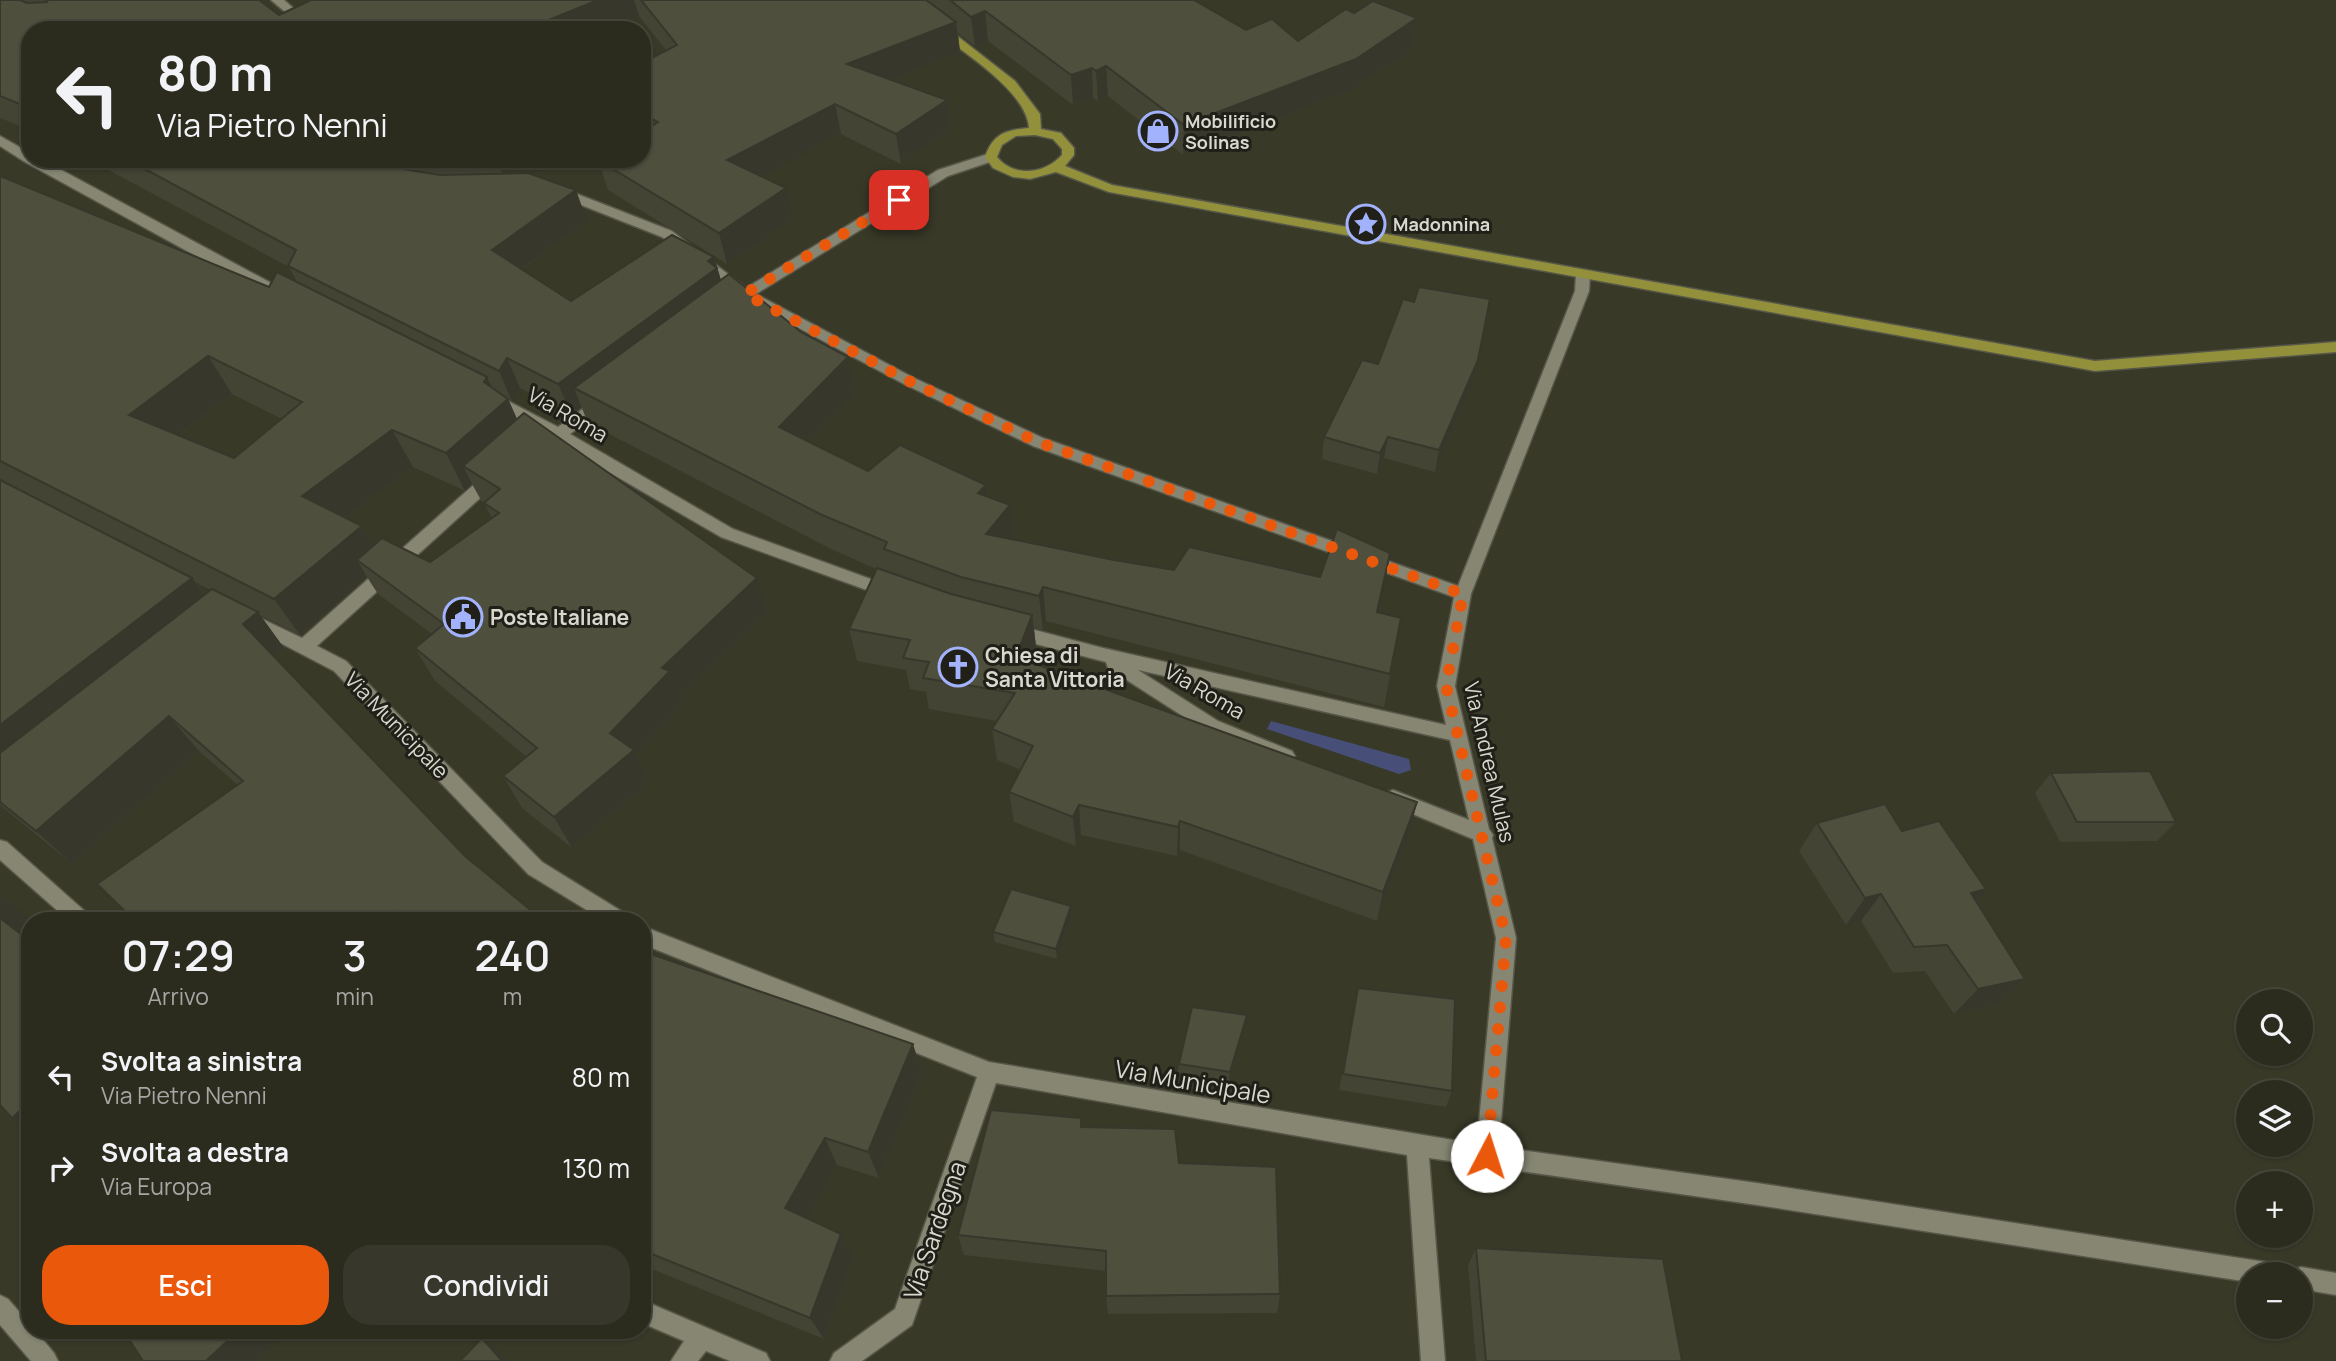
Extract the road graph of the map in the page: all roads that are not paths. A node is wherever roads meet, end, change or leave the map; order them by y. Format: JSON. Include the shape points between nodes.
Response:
{"nodes":[{"id":1,"x":277,"y":0,"type":"edge"},
{"id":2,"x":904,"y":0,"type":"edge"},
{"id":3,"x":300,"y":21,"type":"edge"},
{"id":4,"x":1035,"y":131,"type":"junction"},
{"id":5,"x":0,"y":140,"type":"edge"},
{"id":6,"x":6,"y":150,"type":"edge"},
{"id":7,"x":991,"y":157,"type":"junction"},
{"id":8,"x":51,"y":168,"type":"edge"},
{"id":9,"x":1057,"y":168,"type":"junction"},
{"id":10,"x":541,"y":197,"type":"edge"},
{"id":11,"x":1583,"y":274,"type":"junction"},
{"id":12,"x":745,"y":294,"type":"junction"},
{"id":13,"x":304,"y":304,"type":"edge"},
{"id":14,"x":723,"y":310,"type":"edge"},
{"id":15,"x":2336,"y":347,"type":"edge"},
{"id":16,"x":478,"y":391,"type":"edge"},
{"id":17,"x":614,"y":394,"type":"edge"},
{"id":18,"x":554,"y":431,"type":"junction"},
{"id":19,"x":535,"y":440,"type":"edge"},
{"id":20,"x":505,"y":467,"type":"edge"},
{"id":21,"x":1463,"y":594,"type":"junction"},
{"id":22,"x":910,"y":600,"type":"edge"},
{"id":23,"x":238,"y":613,"type":"edge"},
{"id":24,"x":999,"y":628,"type":"edge"},
{"id":25,"x":304,"y":647,"type":"junction"},
{"id":26,"x":1102,"y":655,"type":"junction"},
{"id":27,"x":1458,"y":735,"type":"junction"},
{"id":28,"x":1302,"y":762,"type":"edge"},
{"id":29,"x":1380,"y":793,"type":"edge"},
{"id":30,"x":1483,"y":835,"type":"junction"},
{"id":31,"x":0,"y":848,"type":"edge"},
{"id":32,"x":72,"y":912,"type":"edge"},
{"id":33,"x":606,"y":912,"type":"edge"},
{"id":34,"x":651,"y":939,"type":"edge"},
{"id":35,"x":989,"y":1072,"type":"junction"},
{"id":36,"x":1417,"y":1146,"type":"junction"},
{"id":37,"x":1487,"y":1156,"type":"junction"},
{"id":38,"x":2236,"y":1268,"type":"edge"},
{"id":39,"x":2313,"y":1281,"type":"edge"},
{"id":40,"x":2336,"y":1284,"type":"edge"},
{"id":41,"x":0,"y":1307,"type":"edge"},
{"id":42,"x":651,"y":1315,"type":"edge"},
{"id":43,"x":21,"y":1332,"type":"edge"},
{"id":44,"x":702,"y":1337,"type":"junction"},
{"id":45,"x":27,"y":1339,"type":"edge"},
{"id":46,"x":46,"y":1361,"type":"edge"},
{"id":47,"x":683,"y":1361,"type":"edge"},
{"id":48,"x":758,"y":1361,"type":"edge"},
{"id":49,"x":842,"y":1361,"type":"edge"},
{"id":50,"x":1433,"y":1361,"type":"edge"}],
"edges":[{"from":1,"to":3,"type":"street"},
{"from":2,"to":4,"type":"main road","via":[[1011,84],[1034,114]]},
{"from":4,"to":7,"type":"main road","via":[[1003,138]]},
{"from":4,"to":9,"type":"main road","via":[[1057,136],[1068,148]]},
{"from":5,"to":6,"type":"street"},
{"from":7,"to":9,"type":"main road","via":[[1011,173],[1035,174]]},
{"from":7,"to":12,"type":"street","via":[[943,173]]},
{"from":8,"to":13,"type":"street","via":[[192,248]]},
{"from":9,"to":11,"type":"main road","via":[[1109,188]]},
{"from":10,"to":12,"type":"street","via":[[567,195],[667,234]]},
{"from":11,"to":15,"type":"main road","via":[[2095,366]]},
{"from":11,"to":21,"type":"street","name":"Via Andrea Mulas","via":[[1582,291]]},
{"from":12,"to":14,"type":"street"},
{"from":12,"to":21,"type":"street","via":[[909,381],[1038,442]]},
{"from":16,"to":18,"type":"street","name":"Via Roma"},
{"from":17,"to":18,"type":"street"},
{"from":18,"to":19,"type":"street"},
{"from":18,"to":22,"type":"street","name":"Via Roma","via":[[727,533]]},
{"from":20,"to":25,"type":"street"},
{"from":21,"to":27,"type":"street","name":"Via Andrea Mulas","via":[[1446,686]]},
{"from":23,"to":25,"type":"street","name":"Via Municipale"},
{"from":24,"to":26,"type":"street","name":"Via Roma"},
{"from":25,"to":33,"type":"street","name":"Via Municipale","via":[[340,666],[535,869]]},
{"from":26,"to":27,"type":"street","name":"Via Roma"},
{"from":26,"to":28,"type":"street","name":"Via Roma","via":[[1212,726]]},
{"from":27,"to":30,"type":"street","name":"Via Andrea Mulas"},
{"from":29,"to":30,"type":"street"},
{"from":30,"to":37,"type":"street","name":"Via Andrea Mulas","via":[[1506,938]]},
{"from":31,"to":32,"type":"street"},
{"from":34,"to":35,"type":"street","name":"Via Municipale"},
{"from":35,"to":36,"type":"street","name":"Via Municipale"},
{"from":35,"to":49,"type":"street","name":"Via Sardegna","via":[[904,1317]]},
{"from":36,"to":37,"type":"street","name":"Via Municipale"},
{"from":36,"to":50,"type":"street"},
{"from":37,"to":38,"type":"street","name":"Via Municipale"},
{"from":39,"to":40,"type":"street"},
{"from":41,"to":43,"type":"street"},
{"from":42,"to":44,"type":"street"},
{"from":44,"to":47,"type":"street"},
{"from":44,"to":48,"type":"street"},
{"from":45,"to":46,"type":"street"}]}
